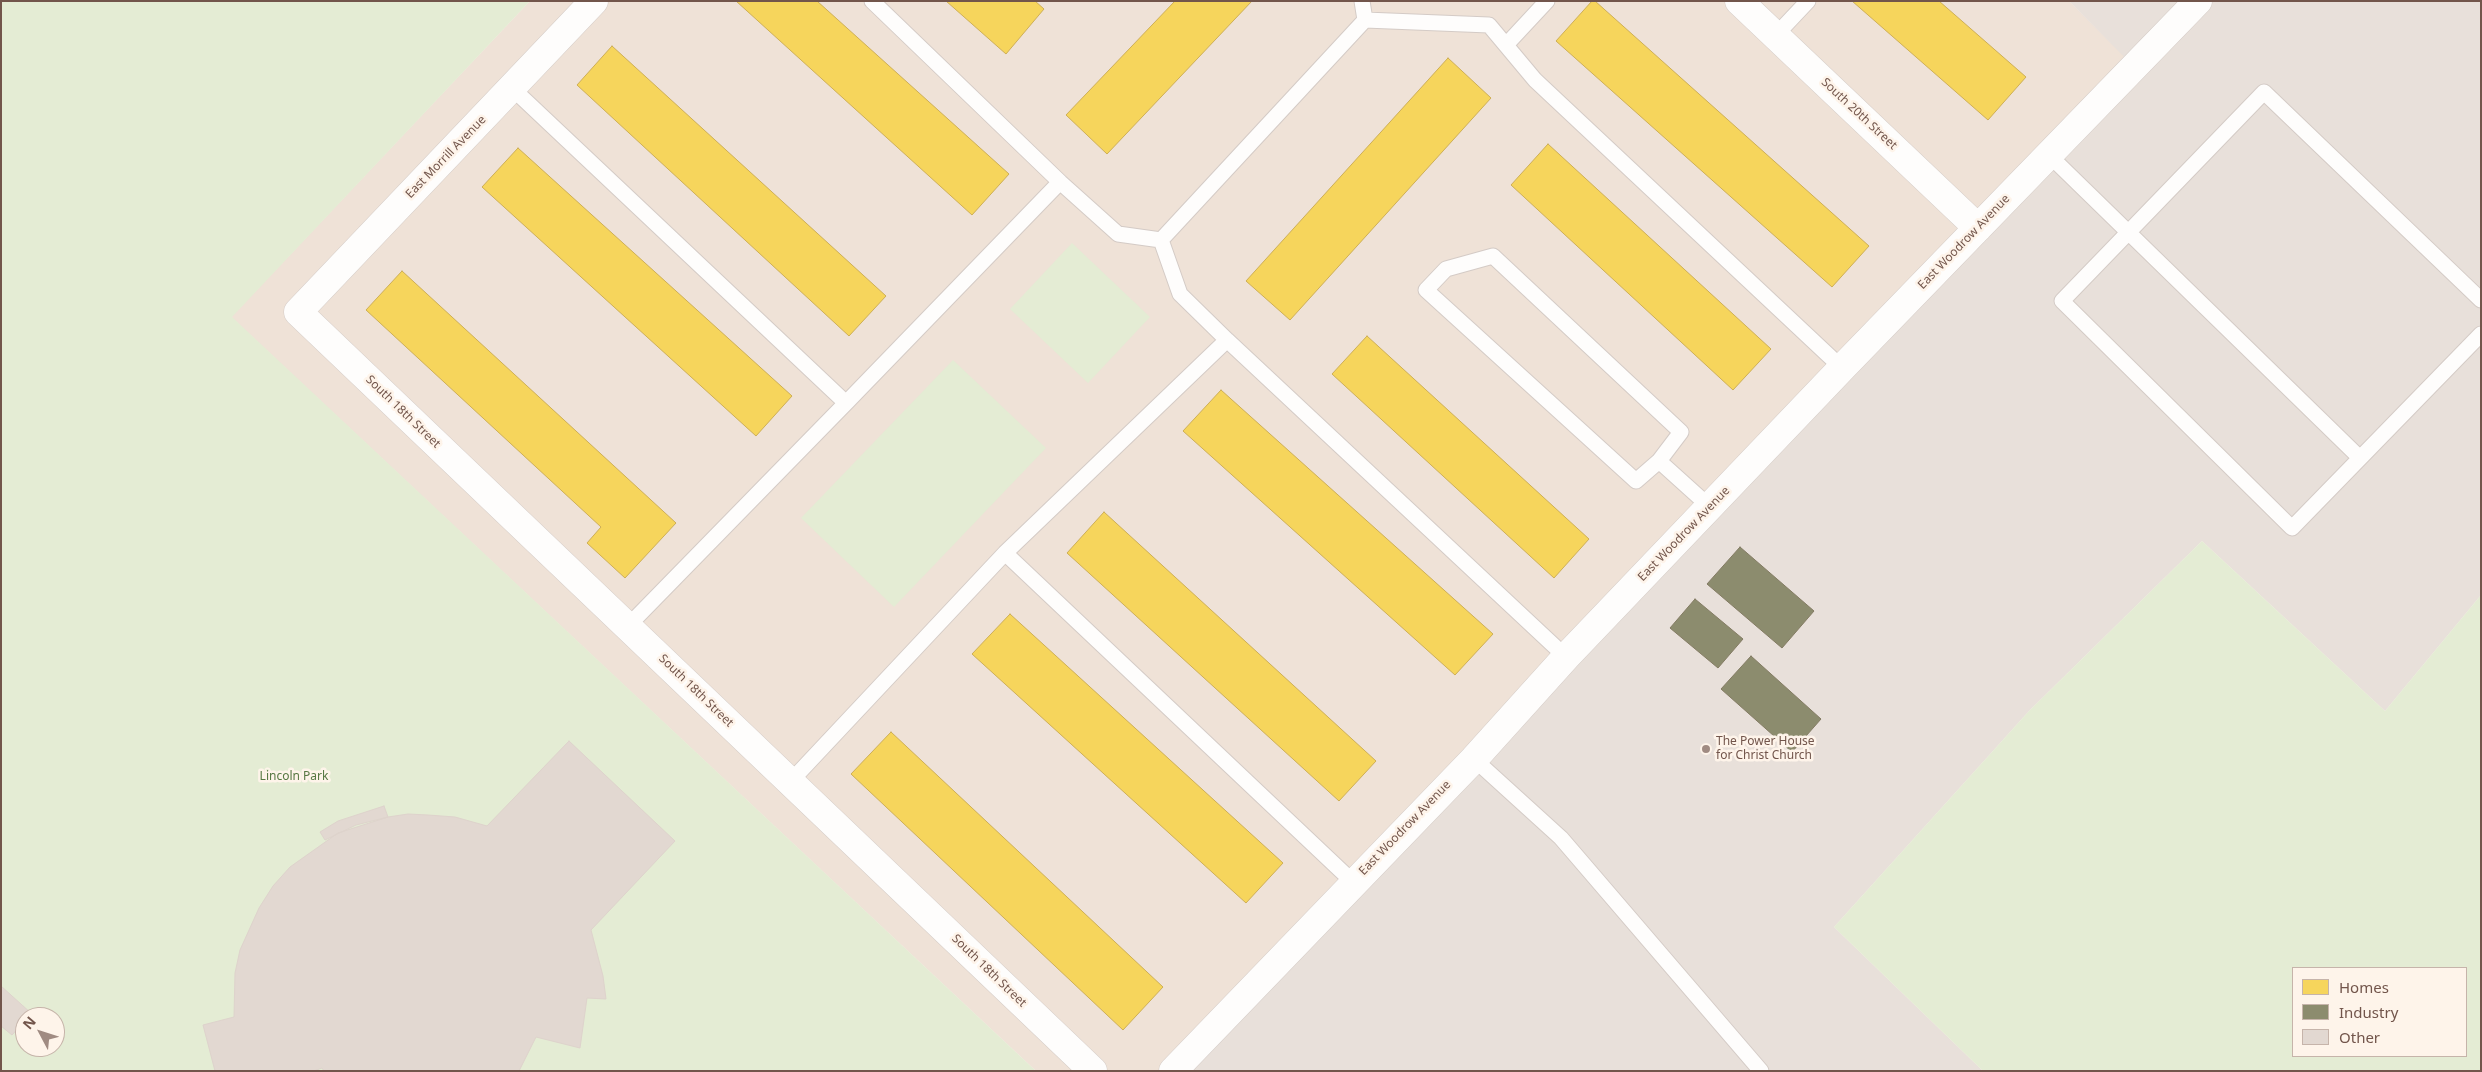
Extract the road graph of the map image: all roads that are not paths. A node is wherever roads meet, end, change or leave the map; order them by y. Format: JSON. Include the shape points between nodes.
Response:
{"nodes":[{"id":1,"x":594,"y":1,"type":"edge"},
{"id":2,"x":872,"y":1,"type":"edge"},
{"id":3,"x":1362,"y":1,"type":"edge"},
{"id":4,"x":1547,"y":1,"type":"edge"},
{"id":5,"x":1739,"y":1,"type":"edge"},
{"id":6,"x":1808,"y":1,"type":"edge"},
{"id":7,"x":2198,"y":1,"type":"edge"},
{"id":8,"x":1365,"y":20,"type":"junction"},
{"id":9,"x":1775,"y":36,"type":"junction"},
{"id":10,"x":1506,"y":45,"type":"junction"},
{"id":11,"x":512,"y":88,"type":"junction"},
{"id":12,"x":2048,"y":155,"type":"junction"},
{"id":13,"x":1060,"y":182,"type":"junction"},
{"id":14,"x":1978,"y":228,"type":"junction"},
{"id":15,"x":2129,"y":234,"type":"junction"},
{"id":16,"x":1161,"y":240,"type":"junction"},
{"id":17,"x":2481,"y":300,"type":"edge"},
{"id":18,"x":298,"y":312,"type":"joint"},
{"id":19,"x":2481,"y":334,"type":"edge"},
{"id":20,"x":1227,"y":340,"type":"junction"},
{"id":21,"x":1842,"y":368,"type":"junction"},
{"id":22,"x":846,"y":404,"type":"junction"},
{"id":23,"x":2360,"y":458,"type":"junction"},
{"id":24,"x":1659,"y":461,"type":"junction"},
{"id":25,"x":1710,"y":507,"type":"junction"},
{"id":26,"x":1005,"y":553,"type":"junction"},
{"id":27,"x":628,"y":626,"type":"junction"},
{"id":28,"x":1566,"y":657,"type":"junction"},
{"id":29,"x":1474,"y":758,"type":"junction"},
{"id":30,"x":790,"y":781,"type":"junction"},
{"id":31,"x":1353,"y":882,"type":"junction"},
{"id":32,"x":1093,"y":1071,"type":"edge"},
{"id":33,"x":1173,"y":1071,"type":"edge"},
{"id":34,"x":1761,"y":1071,"type":"edge"}],
"edges":[{"from":1,"to":11,"type":"street","name":"East Morrill Avenue"},
{"from":2,"to":13,"type":"lane"},
{"from":3,"to":8,"type":"lane"},
{"from":4,"to":10,"type":"lane"},
{"from":5,"to":9,"type":"street","name":"South 20th Street"},
{"from":6,"to":9,"type":"lane"},
{"from":7,"to":12,"type":"street","name":"East Woodrow Avenue"},
{"from":8,"to":10,"type":"lane","via":[[1489,25]]},
{"from":8,"to":16,"type":"lane"},
{"from":9,"to":14,"type":"street","name":"South 20th Street"},
{"from":10,"to":21,"type":"lane","via":[[1535,80]]},
{"from":11,"to":18,"type":"street","name":"East Morrill Avenue"},
{"from":11,"to":22,"type":"lane"},
{"from":12,"to":14,"type":"street","name":"East Woodrow Avenue"},
{"from":12,"to":15,"type":"lane"},
{"from":13,"to":16,"type":"lane","via":[[1118,234]]},
{"from":13,"to":22,"type":"lane"},
{"from":14,"to":21,"type":"street","name":"East Woodrow Avenue"},
{"from":15,"to":17,"type":"lane","via":[[2264,92]]},
{"from":15,"to":23,"type":"lane"},
{"from":15,"to":23,"type":"lane","via":[[2062,301],[2292,528]]},
{"from":16,"to":20,"type":"lane","via":[[1180,294]]},
{"from":18,"to":27,"type":"street","name":"South 18th Street"},
{"from":19,"to":23,"type":"lane"},
{"from":20,"to":26,"type":"lane"},
{"from":20,"to":28,"type":"lane"},
{"from":21,"to":25,"type":"street","name":"East Woodrow Avenue"},
{"from":22,"to":27,"type":"lane"},
{"from":24,"to":24,"type":"lane","via":[[1681,432],[1493,256],[1446,269],[1426,290],[1636,481]]},
{"from":24,"to":25,"type":"lane"},
{"from":25,"to":28,"type":"street","name":"East Woodrow Avenue"},
{"from":26,"to":30,"type":"lane"},
{"from":26,"to":31,"type":"lane"},
{"from":27,"to":30,"type":"street","name":"South 18th Street"},
{"from":28,"to":29,"type":"street","name":"East Woodrow Avenue"},
{"from":29,"to":31,"type":"street","name":"East Woodrow Avenue"},
{"from":29,"to":34,"type":"lane","via":[[1561,838]]},
{"from":30,"to":32,"type":"street","name":"South 18th Street"},
{"from":31,"to":33,"type":"street","name":"East Woodrow Avenue"}]}
